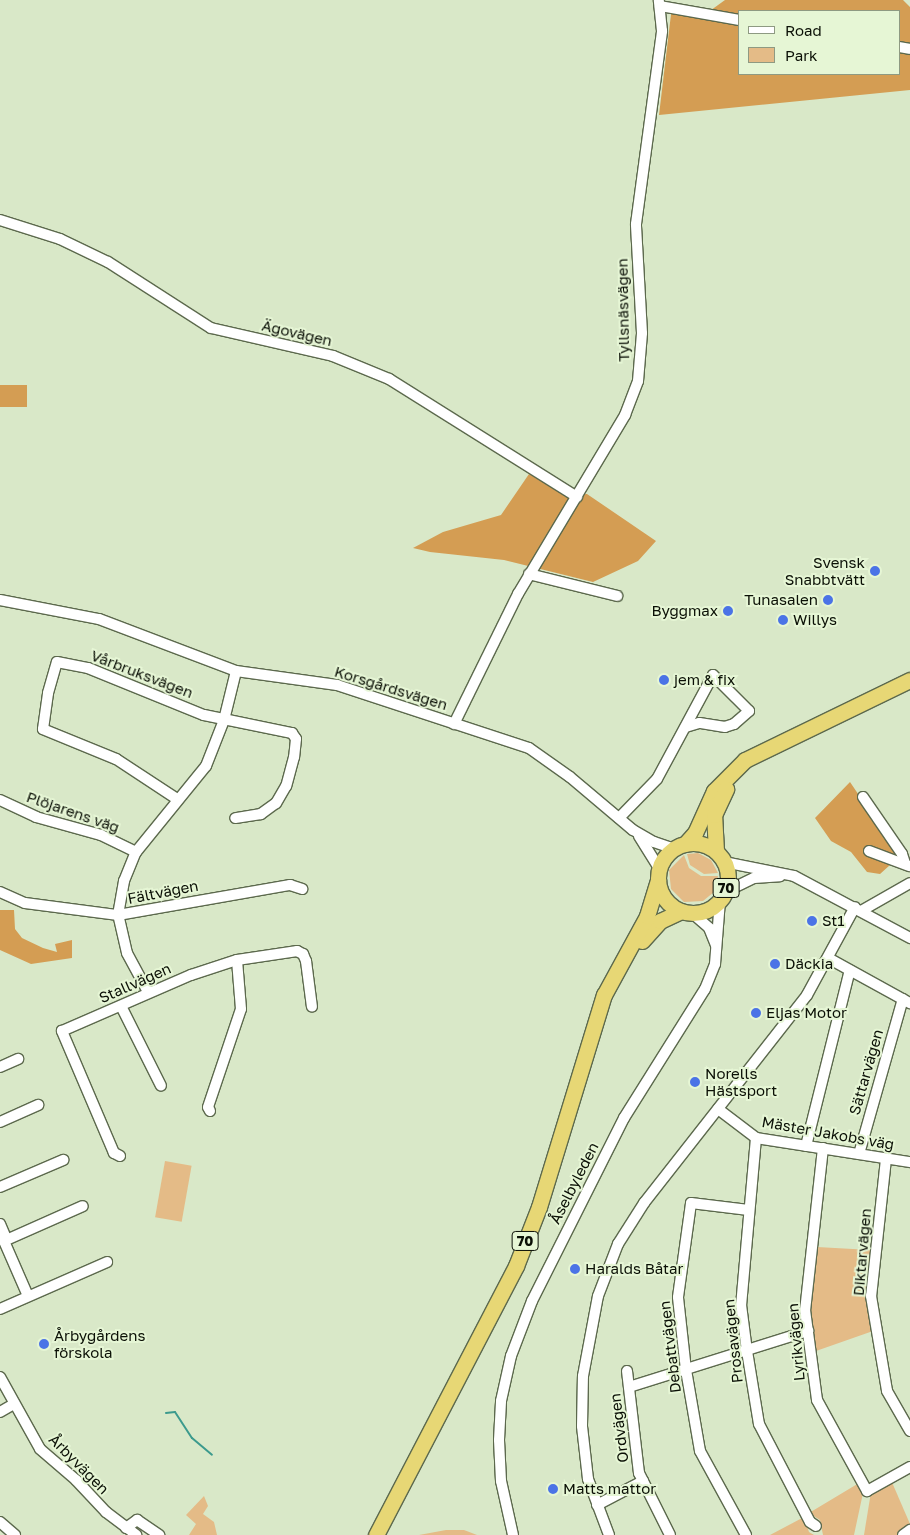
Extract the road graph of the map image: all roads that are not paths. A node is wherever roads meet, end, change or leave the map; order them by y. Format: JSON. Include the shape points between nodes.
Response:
{"nodes":[{"id":1,"x":660,"y":3,"type":"edge"},
{"id":2,"x":738,"y":20,"type":"edge"},
{"id":3,"x":0,"y":220,"type":"edge"},
{"id":4,"x":577,"y":497,"type":"junction"},
{"id":5,"x":529,"y":574,"type":"junction"},
{"id":6,"x":617,"y":596,"type":"dead end"},
{"id":7,"x":0,"y":600,"type":"edge"},
{"id":8,"x":236,"y":671,"type":"junction"},
{"id":9,"x":910,"y":680,"type":"edge"},
{"id":10,"x":910,"y":688,"type":"edge"},
{"id":11,"x":224,"y":720,"type":"junction"},
{"id":12,"x":454,"y":724,"type":"junction"},
{"id":13,"x":686,"y":727,"type":"junction"},
{"id":14,"x":863,"y":798,"type":"dead end"},
{"id":15,"x":177,"y":799,"type":"junction"},
{"id":16,"x":0,"y":800,"type":"edge"},
{"id":17,"x":235,"y":818,"type":"dead end"},
{"id":18,"x":619,"y":818,"type":"junction"},
{"id":19,"x":634,"y":830,"type":"junction"},
{"id":20,"x":679,"y":846,"type":"junction"},
{"id":21,"x":136,"y":852,"type":"junction"},
{"id":22,"x":869,"y":852,"type":"dead end"},
{"id":23,"x":720,"y":856,"type":"junction"},
{"id":24,"x":907,"y":865,"type":"edge"},
{"id":25,"x":659,"y":874,"type":"junction"},
{"id":26,"x":794,"y":876,"type":"junction"},
{"id":27,"x":910,"y":883,"type":"edge"},
{"id":28,"x":302,"y":889,"type":"dead end"},
{"id":29,"x":0,"y":892,"type":"edge"},
{"id":30,"x":723,"y":896,"type":"junction"},
{"id":31,"x":858,"y":909,"type":"junction"},
{"id":32,"x":687,"y":912,"type":"junction"},
{"id":33,"x":118,"y":915,"type":"junction"},
{"id":34,"x":910,"y":938,"type":"edge"},
{"id":35,"x":717,"y":948,"type":"junction"},
{"id":36,"x":828,"y":958,"type":"junction"},
{"id":37,"x":237,"y":960,"type":"junction"},
{"id":38,"x":850,"y":970,"type":"junction"},
{"id":39,"x":148,"y":992,"type":"junction"},
{"id":40,"x":906,"y":1001,"type":"edge"},
{"id":41,"x":121,"y":1006,"type":"junction"},
{"id":42,"x":312,"y":1008,"type":"dead end"},
{"id":43,"x":18,"y":1059,"type":"dead end"},
{"id":44,"x":0,"y":1067,"type":"edge"},
{"id":45,"x":161,"y":1086,"type":"dead end"},
{"id":46,"x":38,"y":1105,"type":"dead end"},
{"id":47,"x":718,"y":1109,"type":"junction"},
{"id":48,"x":210,"y":1111,"type":"dead end"},
{"id":49,"x":0,"y":1122,"type":"edge"},
{"id":50,"x":756,"y":1138,"type":"junction"},
{"id":51,"x":806,"y":1146,"type":"junction"},
{"id":52,"x":823,"y":1148,"type":"junction"},
{"id":53,"x":858,"y":1154,"type":"junction"},
{"id":54,"x":120,"y":1156,"type":"dead end"},
{"id":55,"x":886,"y":1159,"type":"junction"},
{"id":56,"x":63,"y":1160,"type":"dead end"},
{"id":57,"x":910,"y":1162,"type":"edge"},
{"id":58,"x":0,"y":1187,"type":"edge"},
{"id":59,"x":83,"y":1206,"type":"dead end"},
{"id":60,"x":749,"y":1210,"type":"junction"},
{"id":61,"x":0,"y":1224,"type":"edge"},
{"id":62,"x":3,"y":1238,"type":"edge"},
{"id":63,"x":107,"y":1262,"type":"dead end"},
{"id":64,"x":28,"y":1296,"type":"junction"},
{"id":65,"x":0,"y":1309,"type":"edge"},
{"id":66,"x":808,"y":1331,"type":"junction"},
{"id":67,"x":747,"y":1351,"type":"junction"},
{"id":68,"x":686,"y":1370,"type":"junction"},
{"id":69,"x":628,"y":1371,"type":"dead end"},
{"id":70,"x":0,"y":1377,"type":"edge"},
{"id":71,"x":629,"y":1387,"type":"junction"},
{"id":72,"x":14,"y":1404,"type":"junction"},
{"id":73,"x":0,"y":1412,"type":"edge"},
{"id":74,"x":910,"y":1431,"type":"edge"},
{"id":75,"x":910,"y":1467,"type":"edge"},
{"id":76,"x":642,"y":1481,"type":"junction"},
{"id":77,"x":597,"y":1505,"type":"junction"},
{"id":78,"x":0,"y":1522,"type":"edge"},
{"id":79,"x":816,"y":1526,"type":"dead end"},
{"id":80,"x":126,"y":1528,"type":"junction"},
{"id":81,"x":910,"y":1530,"type":"edge"},
{"id":82,"x":15,"y":1535,"type":"edge"},
{"id":83,"x":136,"y":1535,"type":"edge"},
{"id":84,"x":159,"y":1535,"type":"edge"},
{"id":85,"x":376,"y":1535,"type":"edge"},
{"id":86,"x":384,"y":1535,"type":"edge"},
{"id":87,"x":513,"y":1535,"type":"edge"},
{"id":88,"x":609,"y":1535,"type":"edge"},
{"id":89,"x":670,"y":1535,"type":"edge"},
{"id":90,"x":746,"y":1535,"type":"edge"},
{"id":91,"x":903,"y":1535,"type":"edge"}],
"edges":[{"from":1,"to":2,"type":"street"},
{"from":1,"to":4,"type":"street","name":"Tyllsnäsvägen","via":[[662,31],[636,224],[642,333],[638,381],[624,415]]},
{"from":3,"to":4,"type":"street","name":"Ägovägen","via":[[60,239],[108,262],[211,328],[333,356],[389,379]]},
{"from":4,"to":5,"type":"street","name":"Tyllsnäsvägen"},
{"from":5,"to":6,"type":"street"},
{"from":5,"to":12,"type":"street","name":"Tyllsnäsvägen"},
{"from":7,"to":8,"type":"street","name":"Korsgårdsvägen","via":[[99,619]]},
{"from":8,"to":11,"type":"street"},
{"from":8,"to":12,"type":"street","name":"Korsgårdsvägen","via":[[337,685]]},
{"from":9,"to":20,"type":"highway","number":"70","via":[[755,754],[735,768],[710,796],[694,833]]},
{"from":10,"to":23,"type":"highway","number":"70","via":[[759,761],[739,775],[717,805],[713,828]]},
{"from":11,"to":15,"type":"street","via":[[206,766]]},
{"from":11,"to":15,"type":"street","name":"Vårbruksvägen","via":[[88,668],[58,662],[48,693],[42,729],[116,759]]},
{"from":11,"to":17,"type":"street","via":[[282,729],[292,733],[296,739],[286,786],[276,803],[262,814]]},
{"from":12,"to":18,"type":"street","name":"Korsgårdsvägen","via":[[529,748]]},
{"from":13,"to":13,"type":"street","via":[[699,723],[734,724],[749,711],[714,675]]},
{"from":13,"to":18,"type":"street","via":[[650,789]]},
{"from":14,"to":24,"type":"street"},
{"from":15,"to":21,"type":"street"},
{"from":16,"to":21,"type":"street","name":"Plöjarens väg","via":[[36,817],[101,835]]},
{"from":18,"to":19,"type":"street","name":"Korsgårdsvägen"},
{"from":19,"to":20,"type":"street","name":"Korsgårdsvägen","via":[[654,842]]},
{"from":19,"to":25,"type":"street","name":"Korsgårdsvägen"},
{"from":20,"to":23,"type":"highway","via":[[698,843]]},
{"from":20,"to":25,"type":"highway","number":"70"},
{"from":21,"to":33,"type":"street","via":[[124,880]]},
{"from":22,"to":24,"type":"street"},
{"from":23,"to":26,"type":"street"},
{"from":23,"to":30,"type":"highway","number":"70","via":[[728,877]]},
{"from":25,"to":32,"type":"highway","via":[[667,901]]},
{"from":25,"to":85,"type":"highway","number":"70","via":[[647,916],[604,995],[539,1207],[516,1266]]},
{"from":26,"to":30,"type":"street","via":[[754,878]]},
{"from":26,"to":31,"type":"street"},
{"from":27,"to":31,"type":"street"},
{"from":28,"to":33,"type":"street","name":"Fältvägen","via":[[290,885]]},
{"from":29,"to":33,"type":"street","name":"Fältvägen","via":[[25,903]]},
{"from":30,"to":32,"type":"highway","number":"70","via":[[708,910]]},
{"from":30,"to":35,"type":"street","name":"Åselbyleden"},
{"from":31,"to":34,"type":"street"},
{"from":31,"to":36,"type":"street"},
{"from":32,"to":35,"type":"street","via":[[709,928]]},
{"from":32,"to":86,"type":"highway","number":"70","via":[[655,924],[622,974],[599,1033],[547,1208],[522,1270]]},
{"from":33,"to":39,"type":"street","via":[[127,953]]},
{"from":35,"to":87,"type":"street","name":"Åselbyleden","via":[[705,989],[624,1118],[532,1301],[511,1356],[501,1401],[499,1440],[501,1481]]},
{"from":36,"to":38,"type":"street"},
{"from":36,"to":47,"type":"street","via":[[807,995]]},
{"from":37,"to":39,"type":"street","name":"Stallvägen"},
{"from":37,"to":42,"type":"street","name":"Stallvägen","via":[[297,951],[303,954]]},
{"from":37,"to":48,"type":"street","via":[[241,1009],[208,1107]]},
{"from":38,"to":40,"type":"street"},
{"from":38,"to":51,"type":"street"},
{"from":39,"to":41,"type":"street","name":"Stallvägen"},
{"from":40,"to":53,"type":"street","name":"Sättarvägen"},
{"from":41,"to":45,"type":"street"},
{"from":41,"to":54,"type":"street","name":"Stallvägen","via":[[62,1031],[114,1153]]},
{"from":43,"to":44,"type":"street"},
{"from":46,"to":49,"type":"street"},
{"from":47,"to":50,"type":"street","name":"Mäster Jakobs väg"},
{"from":47,"to":77,"type":"street","via":[[644,1203],[618,1244],[598,1296],[583,1376],[582,1426],[588,1479]]},
{"from":50,"to":51,"type":"street","name":"Mäster Jakobs väg"},
{"from":50,"to":60,"type":"street","name":"Prosavägen"},
{"from":51,"to":52,"type":"street","name":"Mäster Jakobs väg"},
{"from":52,"to":53,"type":"street","name":"Mäster Jakobs väg"},
{"from":52,"to":66,"type":"street","name":"Lyrikvägen","via":[[805,1310]]},
{"from":53,"to":55,"type":"street","name":"Mäster Jakobs väg"},
{"from":55,"to":57,"type":"street","name":"Mäster Jakobs väg"},
{"from":55,"to":74,"type":"street","name":"Diktarvägen","via":[[871,1296],[888,1391]]},
{"from":56,"to":58,"type":"street"},
{"from":59,"to":62,"type":"street"},
{"from":60,"to":67,"type":"street","name":"Prosavägen","via":[[741,1305]]},
{"from":60,"to":68,"type":"street","name":"Debattvägen","via":[[691,1204],[678,1297]]},
{"from":61,"to":62,"type":"street"},
{"from":62,"to":64,"type":"street"},
{"from":63,"to":64,"type":"street"},
{"from":64,"to":65,"type":"street"},
{"from":66,"to":67,"type":"street"},
{"from":66,"to":75,"type":"street","name":"Lyrikvägen","via":[[817,1400],[867,1491]]},
{"from":67,"to":68,"type":"street"},
{"from":67,"to":79,"type":"street","name":"Prosavägen","via":[[759,1424],[810,1522]]},
{"from":68,"to":71,"type":"street"},
{"from":68,"to":90,"type":"street","name":"Debattvägen","via":[[700,1451]]},
{"from":69,"to":71,"type":"street","name":"Ordvägen"},
{"from":70,"to":72,"type":"street","name":"Årbyvägen"},
{"from":71,"to":76,"type":"street","name":"Ordvägen"},
{"from":72,"to":73,"type":"street"},
{"from":72,"to":80,"type":"street","name":"Årbyvägen","via":[[40,1449]]},
{"from":76,"to":77,"type":"street"},
{"from":76,"to":89,"type":"street","name":"Ordvägen"},
{"from":77,"to":88,"type":"street"},
{"from":78,"to":82,"type":"street"},
{"from":80,"to":83,"type":"street","name":"Årbyvägen"},
{"from":80,"to":84,"type":"street","via":[[137,1520]]},
{"from":81,"to":91,"type":"street"}]}
